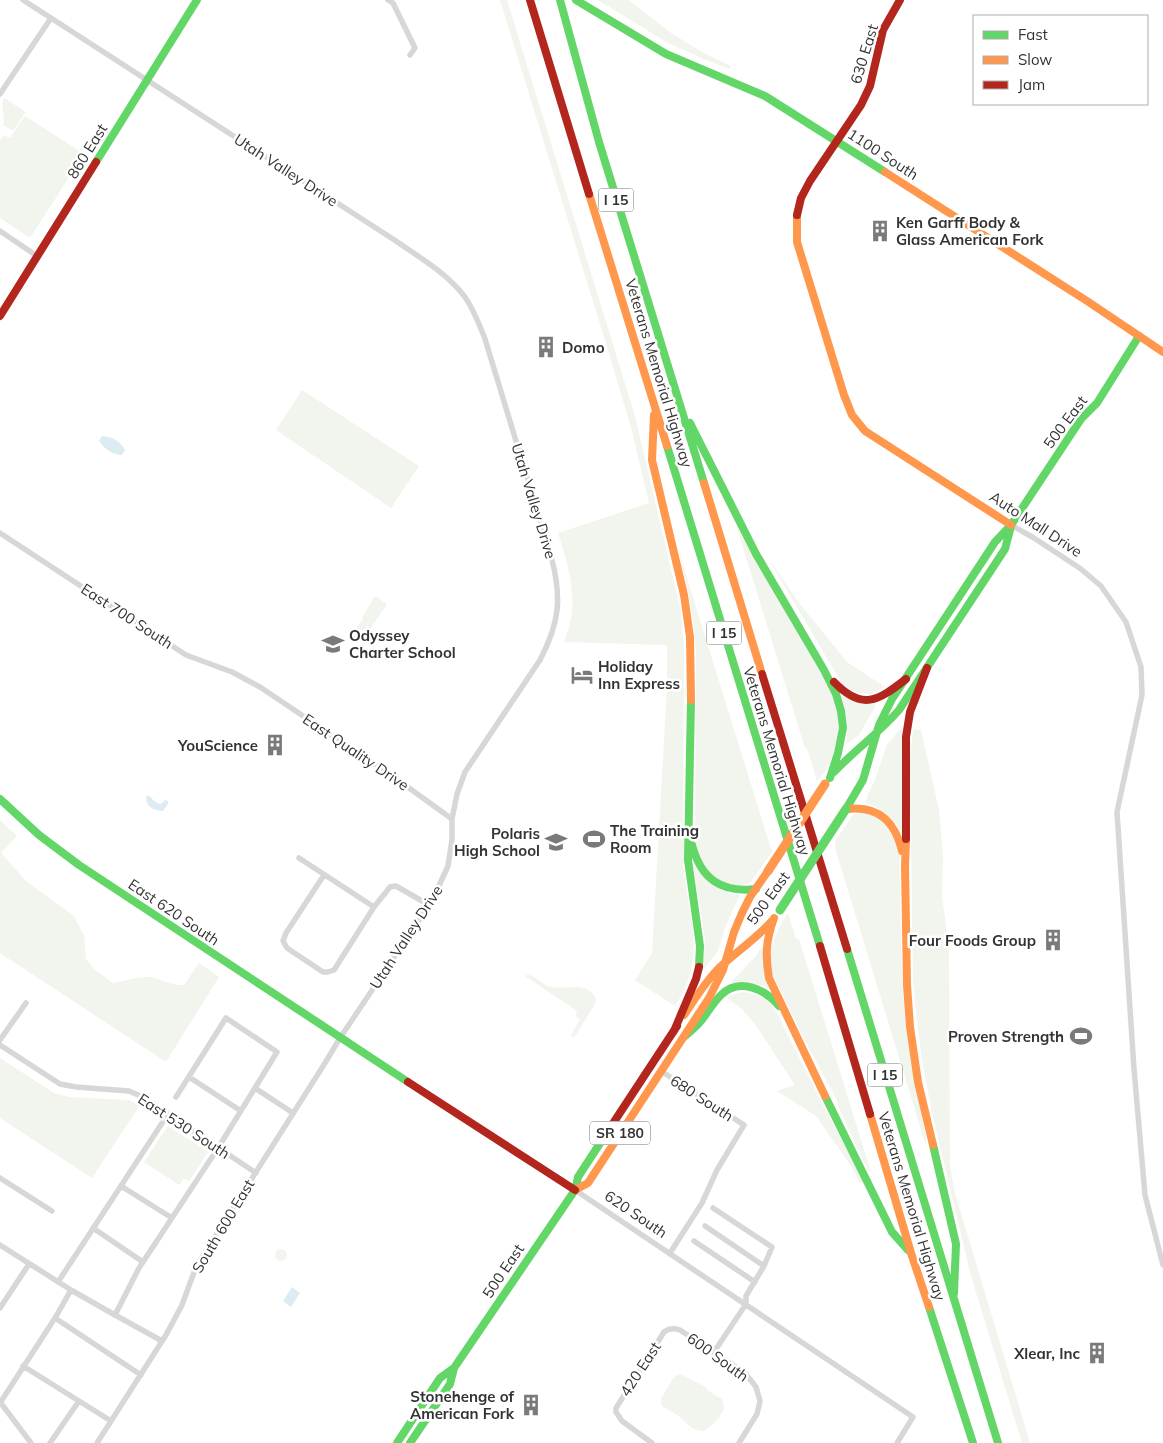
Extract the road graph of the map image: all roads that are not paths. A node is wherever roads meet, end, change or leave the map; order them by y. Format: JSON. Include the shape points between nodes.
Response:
{"nodes":[{"id":1,"x":23,"y":0,"type":"edge"},
{"id":2,"x":197,"y":0,"type":"edge"},
{"id":3,"x":388,"y":0,"type":"edge"},
{"id":4,"x":530,"y":0,"type":"edge"},
{"id":5,"x":560,"y":0,"type":"edge"},
{"id":6,"x":576,"y":0,"type":"edge"},
{"id":7,"x":900,"y":0,"type":"edge"},
{"id":8,"x":51,"y":18,"type":"junction"},
{"id":9,"x":410,"y":55,"type":"dead end"},
{"id":10,"x":147,"y":80,"type":"junction"},
{"id":11,"x":0,"y":94,"type":"edge"},
{"id":12,"x":837,"y":141,"type":"junction"},
{"id":13,"x":0,"y":231,"type":"edge"},
{"id":14,"x":37,"y":256,"type":"junction"},
{"id":15,"x":0,"y":316,"type":"edge"},
{"id":16,"x":1139,"y":336,"type":"junction"},
{"id":17,"x":1163,"y":352,"type":"edge"},
{"id":18,"x":677,"y":398,"type":"junction"},
{"id":19,"x":654,"y":406,"type":"junction"},
{"id":20,"x":1011,"y":524,"type":"junction"},
{"id":21,"x":0,"y":533,"type":"edge"},
{"id":22,"x":821,"y":664,"type":"junction"},
{"id":23,"x":928,"y":668,"type":"junction"},
{"id":24,"x":906,"y":679,"type":"junction"},
{"id":25,"x":260,"y":687,"type":"joint"},
{"id":26,"x":876,"y":735,"type":"junction"},
{"id":27,"x":827,"y":781,"type":"junction"},
{"id":28,"x":0,"y":799,"type":"edge"},
{"id":29,"x":846,"y":809,"type":"junction"},
{"id":30,"x":452,"y":819,"type":"junction"},
{"id":31,"x":690,"y":832,"type":"junction"},
{"id":32,"x":299,"y":858,"type":"dead end"},
{"id":33,"x":905,"y":867,"type":"junction"},
{"id":34,"x":324,"y":875,"type":"junction"},
{"id":35,"x":756,"y":889,"type":"junction"},
{"id":36,"x":428,"y":905,"type":"junction"},
{"id":37,"x":374,"y":908,"type":"junction"},
{"id":38,"x":777,"y":914,"type":"junction"},
{"id":39,"x":726,"y":962,"type":"junction"},
{"id":40,"x":26,"y":1003,"type":"dead end"},
{"id":41,"x":790,"y":1024,"type":"junction"},
{"id":42,"x":674,"y":1031,"type":"junction"},
{"id":43,"x":684,"y":1037,"type":"junction"},
{"id":44,"x":340,"y":1038,"type":"junction"},
{"id":45,"x":0,"y":1040,"type":"edge"},
{"id":46,"x":0,"y":1045,"type":"edge"},
{"id":47,"x":661,"y":1072,"type":"junction"},
{"id":48,"x":189,"y":1077,"type":"junction"},
{"id":49,"x":255,"y":1088,"type":"junction"},
{"id":50,"x":176,"y":1096,"type":"dead end"},
{"id":51,"x":241,"y":1111,"type":"junction"},
{"id":52,"x":293,"y":1113,"type":"junction"},
{"id":53,"x":168,"y":1114,"type":"junction"},
{"id":54,"x":218,"y":1148,"type":"junction"},
{"id":55,"x":256,"y":1173,"type":"junction"},
{"id":56,"x":0,"y":1178,"type":"edge"},
{"id":57,"x":121,"y":1186,"type":"junction"},
{"id":58,"x":575,"y":1190,"type":"junction"},
{"id":59,"x":713,"y":1208,"type":"dead end"},
{"id":60,"x":52,"y":1211,"type":"dead end"},
{"id":61,"x":172,"y":1218,"type":"junction"},
{"id":62,"x":705,"y":1226,"type":"dead end"},
{"id":63,"x":93,"y":1228,"type":"junction"},
{"id":64,"x":694,"y":1241,"type":"dead end"},
{"id":65,"x":0,"y":1245,"type":"edge"},
{"id":66,"x":670,"y":1253,"type":"junction"},
{"id":67,"x":911,"y":1253,"type":"junction"},
{"id":68,"x":143,"y":1262,"type":"junction"},
{"id":69,"x":29,"y":1264,"type":"junction"},
{"id":70,"x":1163,"y":1265,"type":"edge"},
{"id":71,"x":764,"y":1266,"type":"junction"},
{"id":72,"x":58,"y":1282,"type":"junction"},
{"id":73,"x":755,"y":1282,"type":"junction"},
{"id":74,"x":71,"y":1290,"type":"junction"},
{"id":75,"x":954,"y":1302,"type":"junction"},
{"id":76,"x":746,"y":1304,"type":"junction"},
{"id":77,"x":0,"y":1308,"type":"edge"},
{"id":78,"x":115,"y":1315,"type":"junction"},
{"id":79,"x":55,"y":1318,"type":"junction"},
{"id":80,"x":670,"y":1328,"type":"joint"},
{"id":81,"x":162,"y":1341,"type":"junction"},
{"id":82,"x":714,"y":1352,"type":"junction"},
{"id":83,"x":23,"y":1366,"type":"junction"},
{"id":84,"x":454,"y":1368,"type":"junction"},
{"id":85,"x":141,"y":1375,"type":"junction"},
{"id":86,"x":79,"y":1400,"type":"junction"},
{"id":87,"x":0,"y":1402,"type":"edge"},
{"id":88,"x":111,"y":1422,"type":"junction"},
{"id":89,"x":32,"y":1443,"type":"edge"},
{"id":90,"x":50,"y":1443,"type":"edge"},
{"id":91,"x":97,"y":1443,"type":"edge"},
{"id":92,"x":397,"y":1443,"type":"edge"},
{"id":93,"x":410,"y":1443,"type":"edge"},
{"id":94,"x":652,"y":1443,"type":"edge"},
{"id":95,"x":739,"y":1443,"type":"edge"},
{"id":96,"x":897,"y":1443,"type":"edge"},
{"id":97,"x":973,"y":1443,"type":"edge"},
{"id":98,"x":998,"y":1443,"type":"edge"}],
"edges":[{"from":1,"to":8,"type":"street","name":"Utah Valley Drive"},
{"from":2,"to":10,"type":"main road","name":"860 East"},
{"from":3,"to":9,"type":"street","via":[[393,3],[415,48]]},
{"from":4,"to":19,"type":"main road","name":"Veterans Memorial Highway","number":"I 15"},
{"from":5,"to":18,"type":"main road","name":"Veterans Memorial Highway","number":"I 15","via":[[599,142]]},
{"from":6,"to":12,"type":"main road","name":"1100 South","via":[[666,54],[765,96]]},
{"from":7,"to":12,"type":"main road","name":"630 East","via":[[883,30],[870,86]]},
{"from":8,"to":10,"type":"street","name":"Utah Valley Drive"},
{"from":8,"to":11,"type":"street"},
{"from":10,"to":14,"type":"main road","name":"860 East"},
{"from":10,"to":30,"type":"street","name":"Utah Valley Drive","via":[[433,267],[459,290],[476,317],[551,556],[557,581],[558,611],[540,660],[465,772]]},
{"from":12,"to":16,"type":"main road","name":"1100 South"},
{"from":12,"to":20,"type":"main road","name":"Auto Mall Drive","via":[[801,198],[797,211],[797,242],[852,415],[865,431]]},
{"from":13,"to":14,"type":"street"},
{"from":14,"to":15,"type":"main road","name":"860 East"},
{"from":16,"to":17,"type":"main road","name":"1100 South"},
{"from":16,"to":20,"type":"main road","name":"500 East","via":[[1097,403],[1082,419]]},
{"from":18,"to":22,"type":"main road","via":[[761,562]]},
{"from":18,"to":75,"type":"main road","name":"Veterans Memorial Highway","number":"I 15"},
{"from":19,"to":31,"type":"main road","via":[[652,460],[684,595],[690,637]]},
{"from":19,"to":67,"type":"main road","name":"Veterans Memorial Highway","number":"I 15"},
{"from":20,"to":23,"type":"main road","name":"500 East","number":"SR 180","via":[[1005,549]]},
{"from":20,"to":24,"type":"main road","name":"500 East","number":"SR 180","via":[[995,542]]},
{"from":20,"to":70,"type":"street","name":"Auto Mall Drive","via":[[1081,569],[1101,586],[1126,622],[1141,667],[1142,695],[1117,812],[1145,1195]]},
{"from":21,"to":25,"type":"street","name":"East 700 South","via":[[186,655],[232,672]]},
{"from":22,"to":24,"type":"main road","via":[[843,692],[861,700],[880,698]]},
{"from":22,"to":27,"type":"main road","via":[[841,708],[843,730],[840,749]]},
{"from":23,"to":26,"type":"main road","name":"500 East","number":"SR 180","via":[[899,710]]},
{"from":23,"to":33,"type":"main road","via":[[907,728]]},
{"from":24,"to":26,"type":"main road","name":"500 East","number":"SR 180"},
{"from":25,"to":30,"type":"street","name":"East Quality Drive"},
{"from":26,"to":27,"type":"main road","name":"500 East","number":"SR 180"},
{"from":26,"to":29,"type":"main road","name":"500 East","number":"SR 180","via":[[859,788]]},
{"from":27,"to":35,"type":"main road","name":"500 East","number":"SR 180","bridge":true},
{"from":28,"to":44,"type":"main road","name":"East 620 South","via":[[39,835],[79,865]]},
{"from":29,"to":33,"type":"main road","via":[[868,808],[888,821],[899,839]]},
{"from":29,"to":38,"type":"main road","name":"500 East","number":"SR 180","bridge":true},
{"from":30,"to":36,"type":"street","name":"Utah Valley Drive","via":[[448,866]]},
{"from":31,"to":35,"type":"main road","via":[[695,858],[709,877],[732,890]]},
{"from":31,"to":42,"type":"main road","via":[[688,860],[700,956],[694,982]]},
{"from":32,"to":34,"type":"street"},
{"from":33,"to":75,"type":"main road","via":[[910,1027],[922,1100],[956,1244]]},
{"from":34,"to":37,"type":"street"},
{"from":34,"to":37,"type":"street","via":[[283,941],[287,948],[323,972],[332,972]]},
{"from":35,"to":39,"type":"main road","name":"500 East","number":"SR 180","via":[[739,918]]},
{"from":36,"to":37,"type":"street","via":[[393,886],[386,890]]},
{"from":36,"to":44,"type":"street","name":"Utah Valley Drive"},
{"from":38,"to":39,"type":"main road","name":"500 East","number":"SR 180","via":[[757,938]]},
{"from":38,"to":41,"type":"main road","via":[[766,945],[766,966]]},
{"from":39,"to":42,"type":"main road","name":"500 East","number":"SR 180","via":[[701,990]]},
{"from":39,"to":43,"type":"main road","name":"500 East","number":"SR 180","via":[[710,998]]},
{"from":40,"to":45,"type":"street"},
{"from":41,"to":43,"type":"main road","via":[[766,993],[740,986],[717,998],[701,1021]]},
{"from":41,"to":67,"type":"main road","via":[[892,1232]]},
{"from":42,"to":58,"type":"main road","name":"500 East","number":"SR 180","via":[[578,1177]]},
{"from":43,"to":47,"type":"main road","name":"500 East","number":"SR 180"},
{"from":44,"to":52,"type":"street","name":"South 600 East"},
{"from":44,"to":58,"type":"main road","name":"620 South"},
{"from":46,"to":53,"type":"street","name":"East 530 South","via":[[60,1084],[129,1091]]},
{"from":47,"to":58,"type":"main road","name":"500 East","number":"SR 180","via":[[588,1183]]},
{"from":47,"to":66,"type":"street","name":"680 South","via":[[744,1125],[702,1203]]},
{"from":48,"to":49,"type":"street","via":[[226,1018],[277,1052]]},
{"from":48,"to":50,"type":"street"},
{"from":48,"to":51,"type":"street"},
{"from":49,"to":51,"type":"street"},
{"from":49,"to":52,"type":"street"},
{"from":51,"to":54,"type":"street"},
{"from":52,"to":55,"type":"street","name":"South 600 East"},
{"from":53,"to":54,"type":"street","name":"East 530 South"},
{"from":53,"to":57,"type":"street"},
{"from":54,"to":55,"type":"street","name":"East 530 South"},
{"from":54,"to":61,"type":"street"},
{"from":55,"to":81,"type":"street","name":"South 600 East","via":[[196,1267],[182,1305]]},
{"from":56,"to":60,"type":"street"},
{"from":57,"to":61,"type":"street"},
{"from":57,"to":63,"type":"street"},
{"from":58,"to":66,"type":"street","name":"620 South"},
{"from":58,"to":84,"type":"main road","name":"500 East","number":"SR 180"},
{"from":59,"to":71,"type":"street","via":[[772,1247]]},
{"from":61,"to":68,"type":"street"},
{"from":62,"to":71,"type":"street"},
{"from":63,"to":68,"type":"street"},
{"from":63,"to":72,"type":"street"},
{"from":64,"to":73,"type":"street"},
{"from":65,"to":69,"type":"street"},
{"from":66,"to":76,"type":"street","name":"620 South"},
{"from":67,"to":97,"type":"main road","name":"Veterans Memorial Highway","number":"I 15"},
{"from":68,"to":78,"type":"street"},
{"from":69,"to":72,"type":"street"},
{"from":69,"to":77,"type":"street"},
{"from":71,"to":73,"type":"street"},
{"from":72,"to":74,"type":"street"},
{"from":73,"to":76,"type":"street","via":[[746,1296]]},
{"from":74,"to":78,"type":"street"},
{"from":74,"to":79,"type":"street"},
{"from":75,"to":98,"type":"main road","name":"Veterans Memorial Highway","number":"I 15"},
{"from":76,"to":82,"type":"street"},
{"from":76,"to":96,"type":"street","name":"620 South","via":[[913,1417]]},
{"from":78,"to":81,"type":"street"},
{"from":79,"to":83,"type":"street"},
{"from":79,"to":85,"type":"street"},
{"from":80,"to":82,"type":"street","name":"600 South","via":[[680,1330]]},
{"from":80,"to":94,"type":"street","name":"420 East","via":[[664,1332],[616,1412],[622,1421]]},
{"from":81,"to":85,"type":"street","name":"South 600 East"},
{"from":82,"to":95,"type":"street","name":"600 South","via":[[745,1373],[759,1395],[757,1414]]},
{"from":83,"to":86,"type":"street"},
{"from":83,"to":87,"type":"street"},
{"from":84,"to":92,"type":"main road","name":"500 East","number":"SR 180","via":[[440,1378]]},
{"from":84,"to":93,"type":"main road","name":"500 East","number":"SR 180","via":[[450,1384]]},
{"from":85,"to":88,"type":"street","name":"South 600 East"},
{"from":86,"to":88,"type":"street"},
{"from":86,"to":90,"type":"street"},
{"from":87,"to":89,"type":"street"},
{"from":88,"to":91,"type":"street","name":"South 600 East"}]}
